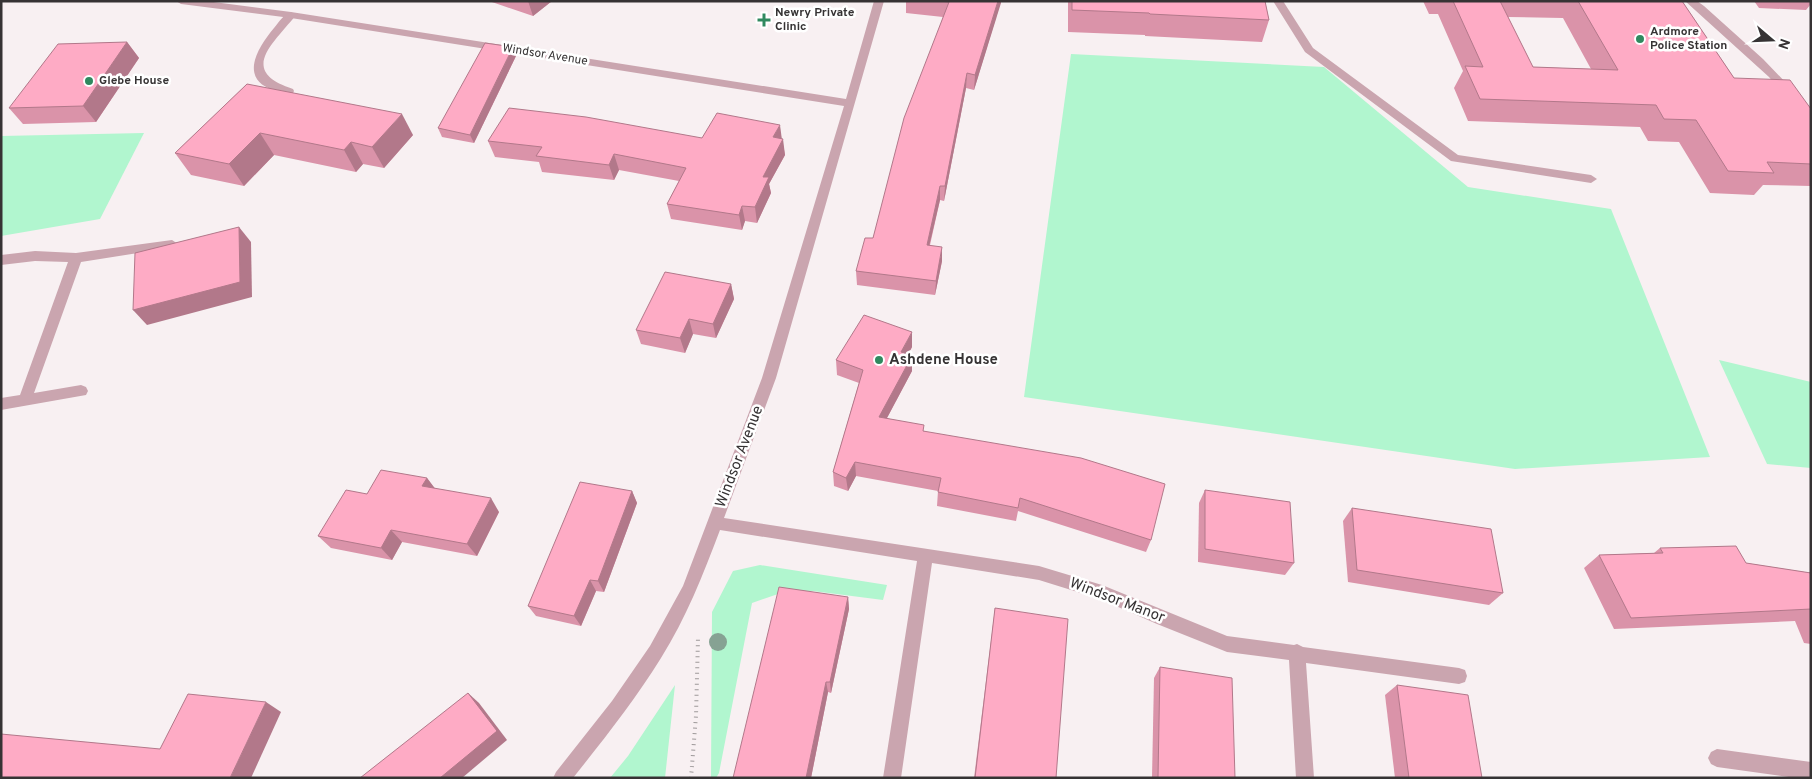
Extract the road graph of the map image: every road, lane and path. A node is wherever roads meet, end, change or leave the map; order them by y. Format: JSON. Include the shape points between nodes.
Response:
{"nodes":[{"id":1,"x":181,"y":1,"type":"edge"},
{"id":2,"x":879,"y":1,"type":"edge"},
{"id":3,"x":1278,"y":1,"type":"edge"},
{"id":4,"x":1690,"y":1,"type":"edge"},
{"id":5,"x":291,"y":15,"type":"junction"},
{"id":6,"x":288,"y":91,"type":"edge"},
{"id":7,"x":850,"y":103,"type":"junction"},
{"id":8,"x":1811,"y":121,"type":"edge"},
{"id":9,"x":1591,"y":179,"type":"dead end"},
{"id":10,"x":172,"y":244,"type":"edge"},
{"id":11,"x":76,"y":258,"type":"junction"},
{"id":12,"x":1,"y":260,"type":"edge"},
{"id":13,"x":81,"y":391,"type":"dead end"},
{"id":14,"x":24,"y":400,"type":"junction"},
{"id":15,"x":1,"y":404,"type":"edge"},
{"id":16,"x":715,"y":523,"type":"junction"},
{"id":17,"x":925,"y":556,"type":"junction"},
{"id":18,"x":698,"y":635,"type":"dead end"},
{"id":19,"x":1297,"y":652,"type":"junction"},
{"id":20,"x":1459,"y":676,"type":"dead end"},
{"id":21,"x":1717,"y":758,"type":"dead end"},
{"id":22,"x":1811,"y":771,"type":"edge"},
{"id":23,"x":562,"y":778,"type":"edge"},
{"id":24,"x":691,"y":778,"type":"edge"},
{"id":25,"x":892,"y":778,"type":"edge"},
{"id":26,"x":1305,"y":778,"type":"edge"}],
"edges":[{"from":1,"to":5,"type":"street","name":"Windsor Avenue"},
{"from":2,"to":7,"type":"street","name":"Windsor Avenue"},
{"from":3,"to":9,"type":"street","via":[[1309,50],[1455,158]]},
{"from":4,"to":8,"type":"street","via":[[1760,63],[1796,99]]},
{"from":5,"to":6,"type":"street","via":[[263,49],[257,68],[263,81],[272,88]]},
{"from":5,"to":7,"type":"street","name":"Windsor Avenue"},
{"from":7,"to":16,"type":"street","name":"Windsor Avenue","via":[[769,378]]},
{"from":10,"to":11,"type":"street"},
{"from":11,"to":12,"type":"street","via":[[35,256]]},
{"from":11,"to":14,"type":"street"},
{"from":13,"to":14,"type":"street"},
{"from":14,"to":15,"type":"street"},
{"from":16,"to":17,"type":"street","name":"Windsor Manor"},
{"from":16,"to":23,"type":"street","name":"Windsor Avenue","via":[[690,588],[656,652]]},
{"from":17,"to":19,"type":"street","name":"Windsor Manor","via":[[1039,572],[1102,592],[1227,644]]},
{"from":17,"to":25,"type":"street"},
{"from":18,"to":24,"type":"path"},
{"from":19,"to":20,"type":"street","name":"Windsor Manor"},
{"from":19,"to":26,"type":"street"},
{"from":21,"to":22,"type":"street"}]}
